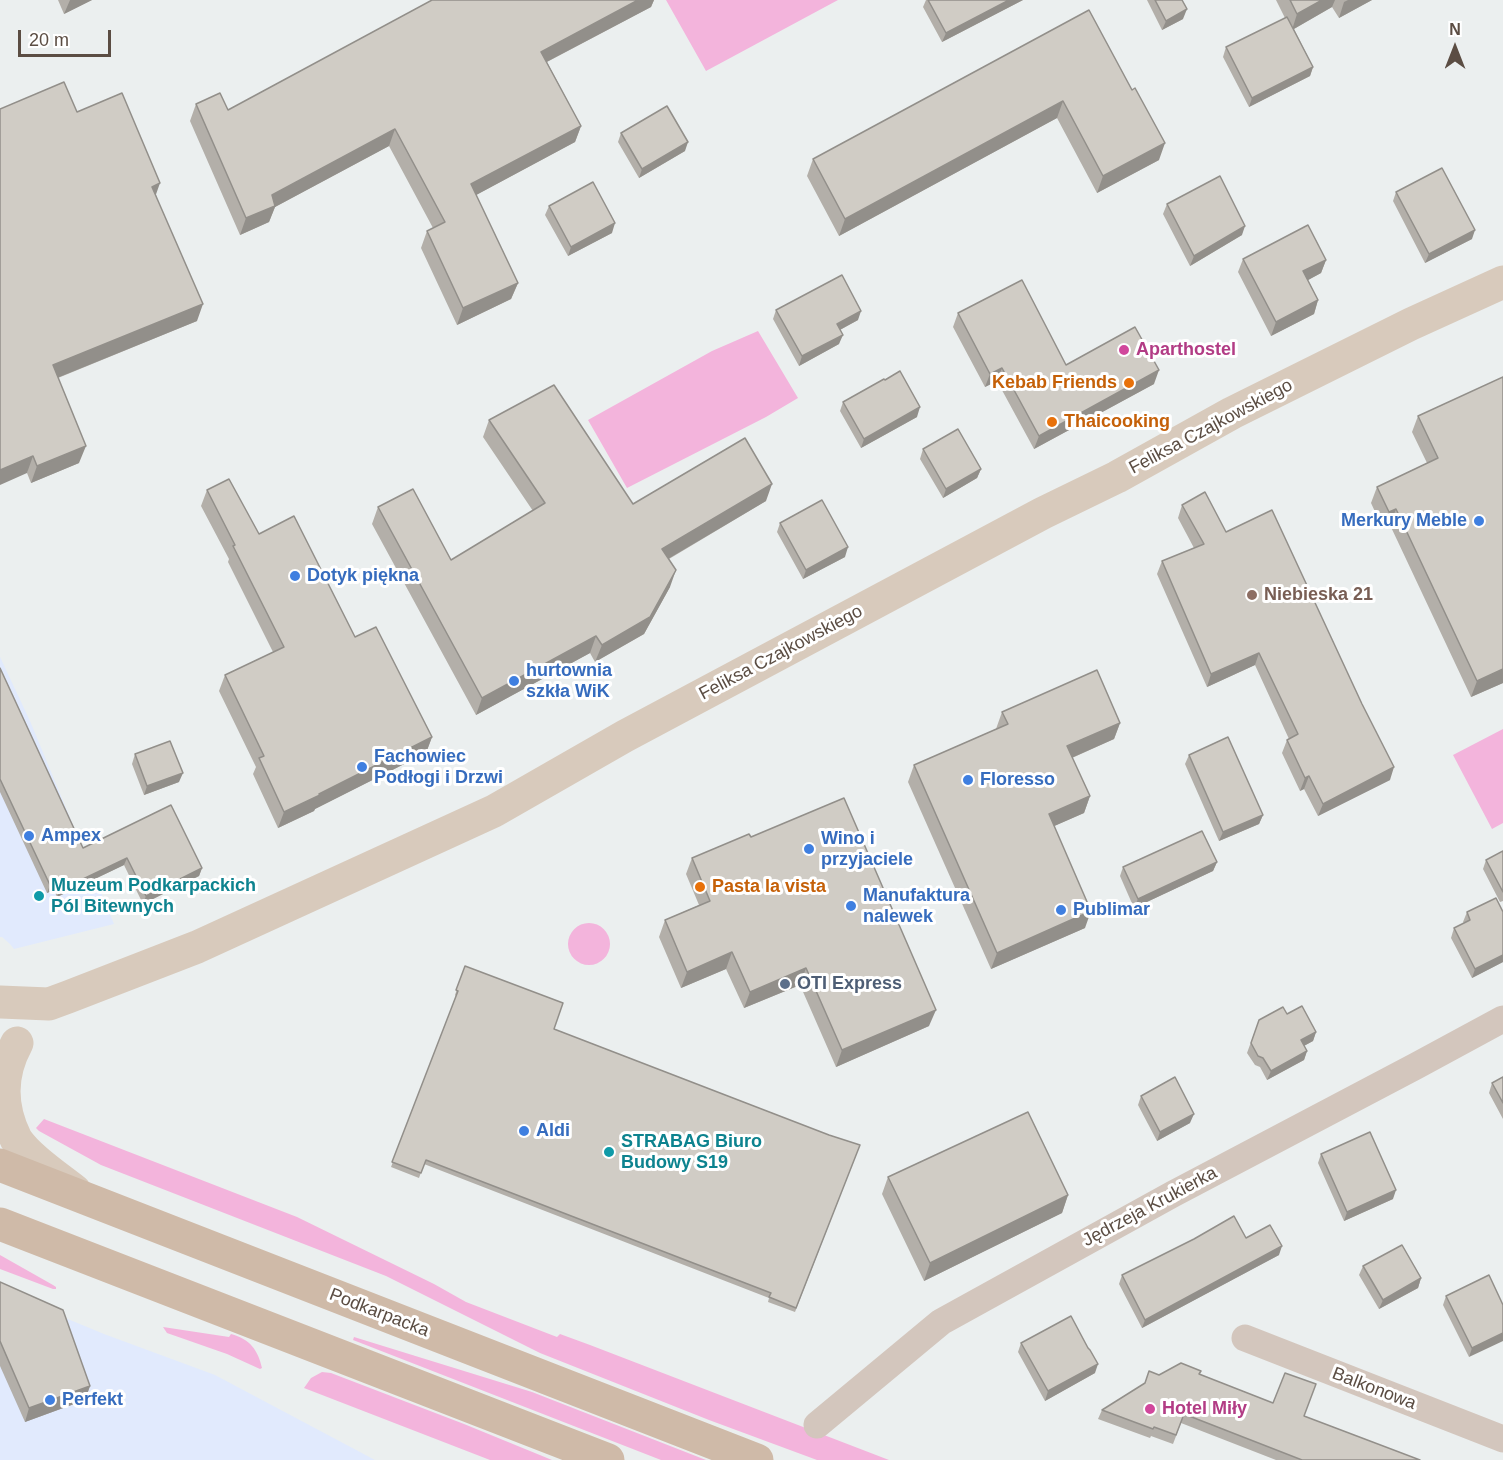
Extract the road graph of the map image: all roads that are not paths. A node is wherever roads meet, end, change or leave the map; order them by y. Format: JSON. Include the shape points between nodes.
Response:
{"nodes":[{"id":1,"x":1503,"y":282,"type":"edge"},
{"id":2,"x":0,"y":1002,"type":"edge"},
{"id":3,"x":49,"y":1004,"type":"junction"},
{"id":4,"x":1503,"y":1019,"type":"edge"},
{"id":5,"x":8,"y":1048,"type":"edge"},
{"id":6,"x":0,"y":1165,"type":"edge"},
{"id":7,"x":81,"y":1196,"type":"junction"},
{"id":8,"x":0,"y":1224,"type":"edge"},
{"id":9,"x":1245,"y":1338,"type":"dead end"},
{"id":10,"x":817,"y":1425,"type":"dead end"},
{"id":11,"x":1503,"y":1439,"type":"edge"},
{"id":12,"x":608,"y":1460,"type":"edge"},
{"id":13,"x":757,"y":1460,"type":"edge"}],
"edges":[{"from":1,"to":3,"type":"street","name":"Feliksa Czajkowskiego","via":[[1214,423],[635,731],[494,811],[197,947]]},
{"from":2,"to":3,"type":"street","name":"Feliksa Czajkowskiego"},
{"from":3,"to":5,"type":"street","via":[[26,1036]]},
{"from":4,"to":10,"type":"street","name":"Jędrzeja Krukierka","via":[[942,1322]]},
{"from":5,"to":7,"type":"street","via":[[1,1089],[7,1122],[28,1152]]},
{"from":6,"to":7,"type":"main road","name":"Podkarpacka"},
{"from":7,"to":13,"type":"main road","name":"Podkarpacka"},
{"from":8,"to":12,"type":"main road"},
{"from":9,"to":11,"type":"street","name":"Balkonowa"}]}
